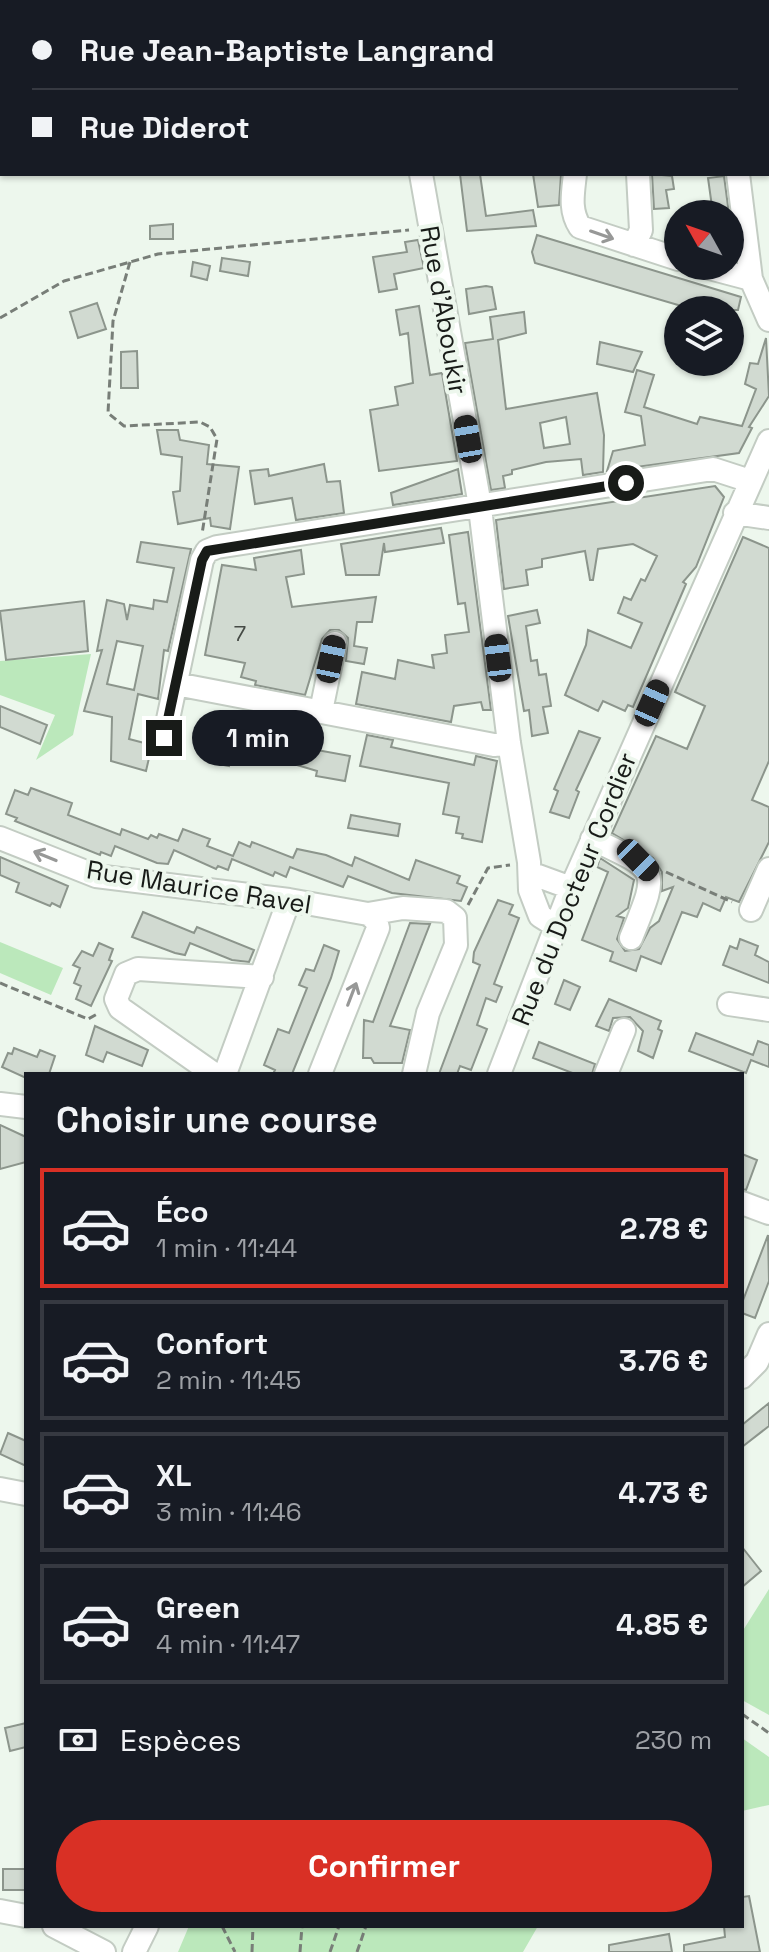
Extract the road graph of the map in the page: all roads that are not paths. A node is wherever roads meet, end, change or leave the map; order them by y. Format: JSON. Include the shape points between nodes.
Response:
{"nodes":[{"id":1,"x":421,"y":176,"type":"edge"},
{"id":2,"x":575,"y":176,"type":"edge"},
{"id":3,"x":638,"y":176,"type":"edge"},
{"id":4,"x":738,"y":176,"type":"edge"},
{"id":5,"x":634,"y":245,"type":"junction"},
{"id":6,"x":664,"y":255,"type":"edge"},
{"id":7,"x":744,"y":277,"type":"edge"},
{"id":8,"x":751,"y":279,"type":"junction"},
{"id":9,"x":769,"y":320,"type":"edge"},
{"id":10,"x":769,"y":441,"type":"edge"},
{"id":11,"x":750,"y":481,"type":"junction"},
{"id":12,"x":480,"y":507,"type":"junction"},
{"id":13,"x":735,"y":513,"type":"junction"},
{"id":14,"x":769,"y":518,"type":"edge"},
{"id":15,"x":335,"y":643,"type":"dead end"},
{"id":16,"x":176,"y":684,"type":"junction"},
{"id":17,"x":321,"y":711,"type":"junction"},
{"id":18,"x":164,"y":738,"type":"dead end"},
{"id":19,"x":509,"y":743,"type":"junction"},
{"id":20,"x":0,"y":838,"type":"edge"},
{"id":21,"x":592,"y":839,"type":"junction"},
{"id":22,"x":769,"y":869,"type":"edge"},
{"id":23,"x":530,"y":873,"type":"junction"},
{"id":24,"x":571,"y":888,"type":"junction"},
{"id":25,"x":289,"y":900,"type":"junction"},
{"id":26,"x":751,"y":910,"type":"road end"},
{"id":27,"x":368,"y":914,"type":"junction"},
{"id":28,"x":556,"y":926,"type":"junction"},
{"id":29,"x":631,"y":938,"type":"dead end"},
{"id":30,"x":262,"y":977,"type":"junction"},
{"id":31,"x":729,"y":1004,"type":"dead end"},
{"id":32,"x":769,"y":1010,"type":"edge"},
{"id":33,"x":624,"y":1030,"type":"dead end"},
{"id":34,"x":330,"y":1071,"type":"edge"},
{"id":35,"x":211,"y":1072,"type":"edge"},
{"id":36,"x":226,"y":1072,"type":"edge"},
{"id":37,"x":414,"y":1072,"type":"edge"},
{"id":38,"x":504,"y":1072,"type":"edge"},
{"id":39,"x":607,"y":1072,"type":"edge"},
{"id":40,"x":0,"y":1104,"type":"edge"},
{"id":41,"x":24,"y":1107,"type":"edge"},
{"id":42,"x":744,"y":1204,"type":"edge"},
{"id":43,"x":769,"y":1213,"type":"edge"},
{"id":44,"x":769,"y":1334,"type":"edge"},
{"id":45,"x":744,"y":1375,"type":"edge"},
{"id":46,"x":0,"y":1489,"type":"edge"},
{"id":47,"x":24,"y":1494,"type":"edge"},
{"id":48,"x":0,"y":1911,"type":"edge"},
{"id":49,"x":24,"y":1916,"type":"edge"},
{"id":50,"x":58,"y":1928,"type":"edge"},
{"id":51,"x":146,"y":1928,"type":"edge"},
{"id":52,"x":104,"y":1952,"type":"edge"},
{"id":53,"x":134,"y":1952,"type":"edge"}],
"edges":[{"from":1,"to":12,"type":"street","name":"Rue d'Aboukir"},
{"from":2,"to":5,"type":"street","one_way":true,"via":[[572,204],[580,227]]},
{"from":3,"to":5,"type":"street","via":[[641,230]]},
{"from":4,"to":8,"type":"street"},
{"from":5,"to":6,"type":"street"},
{"from":7,"to":8,"type":"street"},
{"from":8,"to":9,"type":"street"},
{"from":10,"to":11,"type":"street","name":"Rue du Docteur Cordier"},
{"from":11,"to":12,"type":"street","via":[[713,469]]},
{"from":11,"to":13,"type":"street","name":"Rue du Docteur Cordier"},
{"from":12,"to":16,"type":"street","via":[[207,551]]},
{"from":12,"to":19,"type":"street","name":"Rue d'Aboukir"},
{"from":13,"to":14,"type":"street"},
{"from":13,"to":21,"type":"street","name":"Rue du Docteur Cordier"},
{"from":15,"to":17,"type":"street"},
{"from":16,"to":17,"type":"street"},
{"from":16,"to":18,"type":"street"},
{"from":17,"to":19,"type":"street","via":[[494,745]]},
{"from":19,"to":23,"type":"street","name":"Rue d'Aboukir"},
{"from":25,"to":20,"type":"street","name":"Rue Maurice Ravel","one_way":true,"via":[[96,876]]},
{"from":21,"to":24,"type":"street","name":"Rue du Docteur Cordier"},
{"from":21,"to":29,"type":"street","via":[[638,860],[650,872],[651,888]]},
{"from":22,"to":26,"type":"street"},
{"from":23,"to":24,"type":"street"},
{"from":23,"to":28,"type":"street","name":"Rue d'Aboukir","via":[[540,916]]},
{"from":24,"to":28,"type":"street","name":"Rue du Docteur Cordier"},
{"from":25,"to":27,"type":"street","name":"Rue Maurice Ravel"},
{"from":25,"to":30,"type":"street"},
{"from":34,"to":27,"type":"street","one_way":true,"via":[[378,928]]},
{"from":27,"to":37,"type":"street","name":"Rue Maurice Ravel","via":[[403,908],[446,911],[455,918],[456,945],[428,1013]]},
{"from":28,"to":38,"type":"street","name":"Rue du Docteur Cordier"},
{"from":30,"to":35,"type":"street","via":[[131,970],[126,974],[116,1003]]},
{"from":30,"to":36,"type":"street"},
{"from":31,"to":32,"type":"street"},
{"from":33,"to":39,"type":"street"},
{"from":40,"to":41,"type":"street"},
{"from":42,"to":43,"type":"street"},
{"from":44,"to":45,"type":"street","via":[[757,1362]]},
{"from":46,"to":47,"type":"street"},
{"from":48,"to":49,"type":"street"},
{"from":50,"to":52,"type":"street"},
{"from":51,"to":53,"type":"street"}]}
